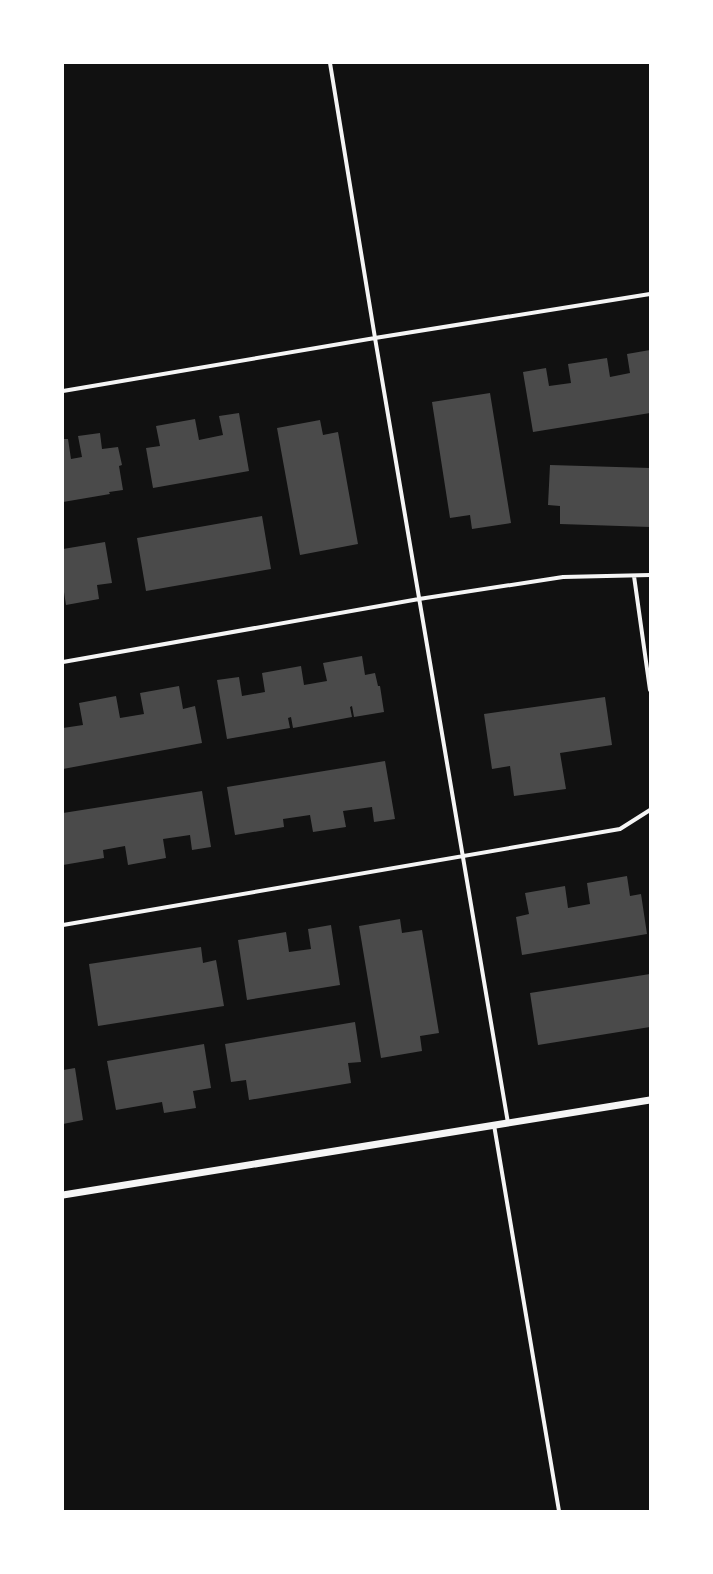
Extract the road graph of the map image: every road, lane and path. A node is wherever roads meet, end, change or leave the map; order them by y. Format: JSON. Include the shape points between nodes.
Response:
{"nodes":[{"id":1,"x":330,"y":63,"type":"edge"},
{"id":2,"x":650,"y":294,"type":"edge"},
{"id":3,"x":375,"y":338,"type":"junction"},
{"id":4,"x":63,"y":391,"type":"edge"},
{"id":5,"x":650,"y":575,"type":"edge"},
{"id":6,"x":634,"y":576,"type":"junction"},
{"id":7,"x":419,"y":599,"type":"junction"},
{"id":8,"x":63,"y":662,"type":"edge"},
{"id":9,"x":650,"y":690,"type":"edge"},
{"id":10,"x":650,"y":810,"type":"edge"},
{"id":11,"x":463,"y":855,"type":"junction"},
{"id":12,"x":63,"y":925,"type":"edge"},
{"id":13,"x":650,"y":1100,"type":"edge"},
{"id":14,"x":508,"y":1123,"type":"junction"},
{"id":15,"x":494,"y":1125,"type":"junction"},
{"id":16,"x":63,"y":1196,"type":"edge"},
{"id":17,"x":559,"y":1511,"type":"edge"}],
"edges":[{"from":1,"to":3,"type":"street"},
{"from":2,"to":3,"type":"street"},
{"from":3,"to":4,"type":"street"},
{"from":3,"to":7,"type":"street"},
{"from":5,"to":6,"type":"street"},
{"from":6,"to":7,"type":"street","via":[[563,577]]},
{"from":6,"to":9,"type":"street"},
{"from":7,"to":8,"type":"street"},
{"from":7,"to":11,"type":"street"},
{"from":10,"to":11,"type":"street","via":[[620,829]]},
{"from":11,"to":12,"type":"street"},
{"from":11,"to":14,"type":"street"},
{"from":13,"to":14,"type":"street"},
{"from":14,"to":15,"type":"street"},
{"from":15,"to":16,"type":"street"},
{"from":15,"to":17,"type":"street"}]}
